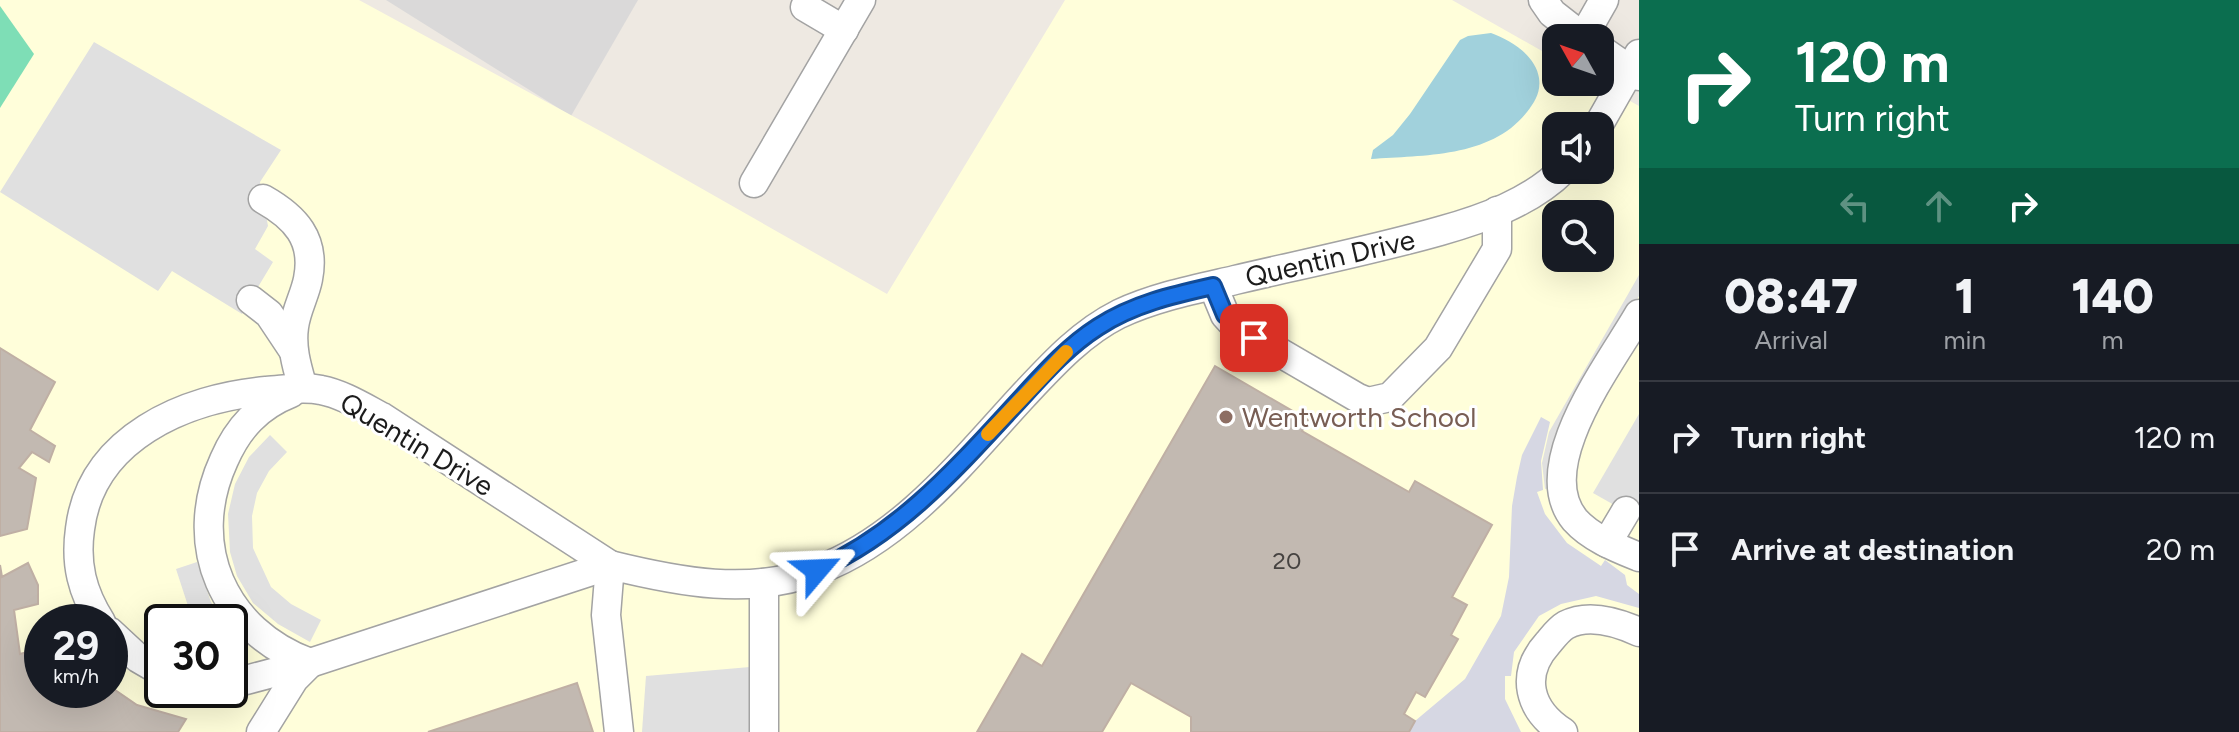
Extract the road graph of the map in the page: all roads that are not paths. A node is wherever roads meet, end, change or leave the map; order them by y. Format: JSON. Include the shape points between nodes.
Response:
{"nodes":[{"id":1,"x":861,"y":0,"type":"edge"},
{"id":2,"x":1542,"y":0,"type":"edge"},
{"id":3,"x":1604,"y":0,"type":"edge"},
{"id":4,"x":805,"y":7,"type":"dead end"},
{"id":5,"x":1566,"y":24,"type":"edge"},
{"id":6,"x":1591,"y":24,"type":"edge"},
{"id":7,"x":844,"y":30,"type":"junction"},
{"id":8,"x":1614,"y":56,"type":"edge"},
{"id":9,"x":1636,"y":67,"type":"edge"},
{"id":10,"x":1607,"y":112,"type":"edge"},
{"id":11,"x":754,"y":183,"type":"dead end"},
{"id":12,"x":1546,"y":184,"type":"edge"},
{"id":13,"x":263,"y":199,"type":"dead end"},
{"id":14,"x":1497,"y":211,"type":"junction"},
{"id":15,"x":1213,"y":286,"type":"junction"},
{"id":16,"x":251,"y":300,"type":"dead end"},
{"id":17,"x":1639,"y":314,"type":"edge"},
{"id":18,"x":293,"y":350,"type":"junction"},
{"id":19,"x":303,"y":388,"type":"junction"},
{"id":20,"x":1626,"y":511,"type":"dead end"},
{"id":21,"x":1607,"y":543,"type":"junction"},
{"id":22,"x":1639,"y":557,"type":"edge"},
{"id":23,"x":610,"y":565,"type":"junction"},
{"id":24,"x":764,"y":583,"type":"junction"},
{"id":25,"x":92,"y":604,"type":"edge"},
{"id":26,"x":1639,"y":632,"type":"edge"},
{"id":27,"x":128,"y":649,"type":"edge"},
{"id":28,"x":144,"y":662,"type":"edge"},
{"id":29,"x":310,"y":663,"type":"junction"},
{"id":30,"x":248,"y":679,"type":"edge"},
{"id":31,"x":616,"y":702,"type":"junction"},
{"id":32,"x":644,"y":708,"type":"dead end"},
{"id":33,"x":759,"y":714,"type":"edge"},
{"id":34,"x":261,"y":732,"type":"edge"},
{"id":35,"x":619,"y":732,"type":"edge"},
{"id":36,"x":1563,"y":732,"type":"edge"}],
"edges":[{"from":1,"to":7,"type":"street"},
{"from":2,"to":5,"type":"street"},
{"from":3,"to":6,"type":"street"},
{"from":4,"to":7,"type":"street"},
{"from":7,"to":11,"type":"street"},
{"from":8,"to":9,"type":"street"},
{"from":9,"to":10,"type":"street"},
{"from":12,"to":14,"type":"street","name":"Quentin Drive"},
{"from":13,"to":18,"type":"street","via":[[291,218],[307,240],[308,279],[294,324]]},
{"from":14,"to":15,"type":"street","name":"Quentin Drive","via":[[1417,238]]},
{"from":14,"to":15,"type":"street","via":[[1497,249],[1452,326],[1401,389],[1380,401],[1358,398],[1236,327]]},
{"from":15,"to":24,"type":"street","name":"Quentin Drive","via":[[1137,307],[1096,328],[1052,364],[925,500],[896,524],[831,564]]},
{"from":16,"to":18,"type":"street","via":[[269,314]]},
{"from":17,"to":21,"type":"street","via":[[1580,416],[1560,468],[1568,509]]},
{"from":18,"to":19,"type":"street"},
{"from":19,"to":23,"type":"street","name":"Quentin Drive","via":[[335,394],[382,417]]},
{"from":19,"to":25,"type":"street","name":"Quentin Drive","via":[[247,393],[183,409],[140,433],[113,457],[81,514],[82,585]]},
{"from":19,"to":29,"type":"street","via":[[274,400],[240,429],[211,492],[207,538],[217,575],[244,619],[280,650]]},
{"from":20,"to":21,"type":"street"},
{"from":21,"to":22,"type":"street"},
{"from":23,"to":24,"type":"street","name":"Quentin Drive","via":[[701,583]]},
{"from":23,"to":29,"type":"street","name":"Quentin Drive"},
{"from":23,"to":31,"type":"street","via":[[606,615]]},
{"from":24,"to":33,"type":"street"},
{"from":26,"to":36,"type":"street","via":[[1605,620],[1583,621],[1565,625],[1541,650],[1529,680],[1531,696],[1538,710]]},
{"from":27,"to":28,"type":"street"},
{"from":29,"to":30,"type":"street","name":"Quentin Drive"},
{"from":29,"to":34,"type":"street"},
{"from":31,"to":32,"type":"street"},
{"from":31,"to":35,"type":"street"}]}
